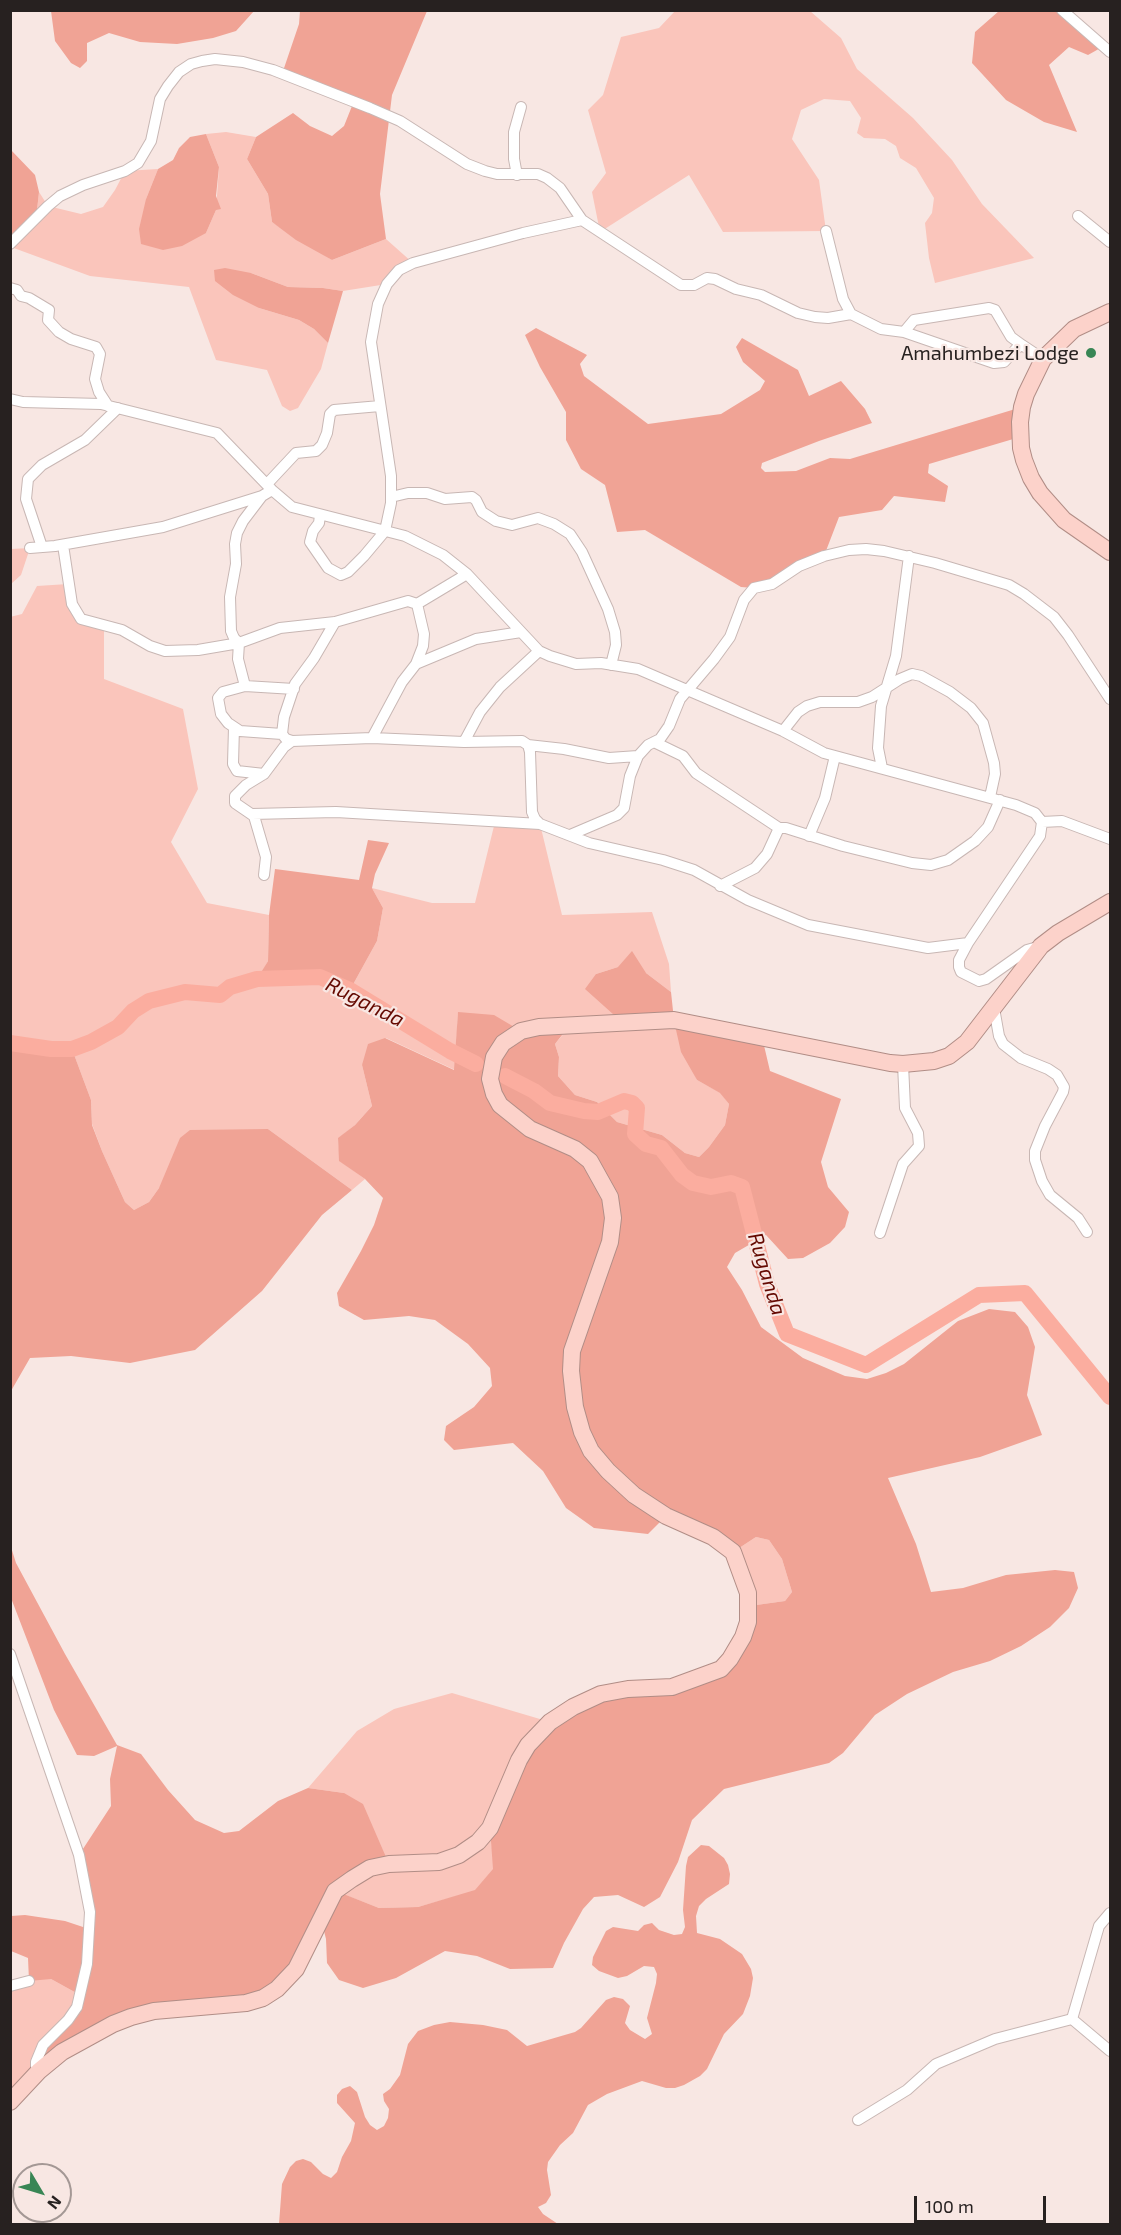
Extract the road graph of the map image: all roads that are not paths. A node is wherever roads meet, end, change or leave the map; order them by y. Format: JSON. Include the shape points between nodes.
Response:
{"nodes":[{"id":1,"x":1062,"y":10,"type":"edge"},
{"id":2,"x":1110,"y":52,"type":"edge"},
{"id":3,"x":521,"y":107,"type":"dead end"},
{"id":4,"x":517,"y":175,"type":"junction"},
{"id":5,"x":1078,"y":216,"type":"dead end"},
{"id":6,"x":582,"y":220,"type":"junction"},
{"id":7,"x":826,"y":231,"type":"dead end"},
{"id":8,"x":1110,"y":242,"type":"edge"},
{"id":9,"x":10,"y":244,"type":"edge"},
{"id":10,"x":10,"y":288,"type":"edge"},
{"id":11,"x":1110,"y":312,"type":"edge"},
{"id":12,"x":851,"y":314,"type":"junction"},
{"id":13,"x":904,"y":332,"type":"junction"},
{"id":14,"x":1022,"y":345,"type":"junction"},
{"id":15,"x":1043,"y":359,"type":"junction"},
{"id":16,"x":10,"y":399,"type":"edge"},
{"id":17,"x":380,"y":406,"type":"junction"},
{"id":18,"x":113,"y":407,"type":"junction"},
{"id":19,"x":269,"y":487,"type":"junction"},
{"id":20,"x":262,"y":496,"type":"junction"},
{"id":21,"x":390,"y":497,"type":"junction"},
{"id":22,"x":320,"y":515,"type":"junction"},
{"id":23,"x":385,"y":531,"type":"junction"},
{"id":24,"x":63,"y":545,"type":"junction"},
{"id":25,"x":42,"y":547,"type":"junction"},
{"id":26,"x":30,"y":548,"type":"dead end"},
{"id":27,"x":1110,"y":552,"type":"edge"},
{"id":28,"x":909,"y":556,"type":"junction"},
{"id":29,"x":467,"y":574,"type":"junction"},
{"id":30,"x":417,"y":604,"type":"junction"},
{"id":31,"x":335,"y":622,"type":"junction"},
{"id":32,"x":521,"y":632,"type":"junction"},
{"id":33,"x":239,"y":643,"type":"junction"},
{"id":34,"x":539,"y":651,"type":"junction"},
{"id":35,"x":416,"y":664,"type":"junction"},
{"id":36,"x":611,"y":665,"type":"junction"},
{"id":37,"x":889,"y":685,"type":"junction"},
{"id":38,"x":245,"y":686,"type":"junction"},
{"id":39,"x":294,"y":689,"type":"junction"},
{"id":40,"x":688,"y":689,"type":"junction"},
{"id":41,"x":1110,"y":699,"type":"edge"},
{"id":42,"x":234,"y":727,"type":"junction"},
{"id":43,"x":783,"y":731,"type":"junction"},
{"id":44,"x":282,"y":734,"type":"junction"},
{"id":45,"x":372,"y":738,"type":"junction"},
{"id":46,"x":292,"y":741,"type":"junction"},
{"id":47,"x":464,"y":742,"type":"junction"},
{"id":48,"x":654,"y":742,"type":"junction"},
{"id":49,"x":528,"y":745,"type":"junction"},
{"id":50,"x":638,"y":756,"type":"junction"},
{"id":51,"x":835,"y":756,"type":"junction"},
{"id":52,"x":882,"y":768,"type":"junction"},
{"id":53,"x":264,"y":774,"type":"junction"},
{"id":54,"x":995,"y":799,"type":"junction"},
{"id":55,"x":252,"y":814,"type":"junction"},
{"id":56,"x":1042,"y":822,"type":"junction"},
{"id":57,"x":540,"y":824,"type":"junction"},
{"id":58,"x":779,"y":828,"type":"junction"},
{"id":59,"x":570,"y":835,"type":"junction"},
{"id":60,"x":809,"y":836,"type":"junction"},
{"id":61,"x":1110,"y":839,"type":"edge"},
{"id":62,"x":264,"y":875,"type":"dead end"},
{"id":63,"x":720,"y":886,"type":"junction"},
{"id":64,"x":1110,"y":902,"type":"edge"},
{"id":65,"x":968,"y":943,"type":"junction"},
{"id":66,"x":1041,"y":946,"type":"junction"},
{"id":67,"x":994,"y":1008,"type":"junction"},
{"id":68,"x":903,"y":1064,"type":"junction"},
{"id":69,"x":1087,"y":1232,"type":"dead end"},
{"id":70,"x":880,"y":1233,"type":"dead end"},
{"id":71,"x":10,"y":1654,"type":"edge"},
{"id":72,"x":1110,"y":1912,"type":"edge"},
{"id":73,"x":29,"y":1981,"type":"dead end"},
{"id":74,"x":10,"y":1986,"type":"edge"},
{"id":75,"x":1072,"y":2019,"type":"junction"},
{"id":76,"x":1110,"y":2051,"type":"edge"},
{"id":77,"x":39,"y":2071,"type":"junction"},
{"id":78,"x":10,"y":2102,"type":"edge"},
{"id":79,"x":858,"y":2120,"type":"dead end"}],
"edges":[{"from":1,"to":2,"type":"street"},
{"from":3,"to":4,"type":"street","via":[[514,132]]},
{"from":4,"to":6,"type":"street","via":[[538,174],[547,178],[560,188]]},
{"from":4,"to":9,"type":"street","via":[[497,174],[467,164],[400,121],[362,104],[273,70],[215,59],[191,64],[168,86],[160,99],[151,141],[138,163],[60,196]]},
{"from":5,"to":8,"type":"street"},
{"from":6,"to":12,"type":"street","via":[[681,285],[715,279],[798,313],[828,318]]},
{"from":6,"to":17,"type":"street","via":[[435,256],[399,270],[378,304],[371,342]]},
{"from":7,"to":12,"type":"street","via":[[843,299]]},
{"from":10,"to":18,"type":"street","via":[[49,310],[48,320],[59,332],[96,347],[100,354],[95,379],[99,392]]},
{"from":11,"to":15,"type":"highway","via":[[1074,329]]},
{"from":12,"to":13,"type":"street","via":[[881,329]]},
{"from":13,"to":14,"type":"street","via":[[994,363],[1004,362]]},
{"from":13,"to":14,"type":"street","via":[[914,320],[989,308],[995,310],[1011,336]]},
{"from":14,"to":15,"type":"street"},
{"from":15,"to":27,"type":"highway","via":[[1022,407],[1020,437],[1030,478],[1064,520]]},
{"from":16,"to":18,"type":"street"},
{"from":17,"to":19,"type":"street","via":[[334,410],[322,445],[316,451],[296,453]]},
{"from":17,"to":21,"type":"street","via":[[391,476]]},
{"from":18,"to":19,"type":"street","via":[[217,433]]},
{"from":18,"to":25,"type":"street","via":[[85,440],[42,465],[28,479],[26,499]]},
{"from":19,"to":20,"type":"street"},
{"from":19,"to":22,"type":"street","via":[[292,507]]},
{"from":20,"to":24,"type":"street","via":[[163,527]]},
{"from":20,"to":33,"type":"street","via":[[243,520],[235,544],[231,631]]},
{"from":21,"to":23,"type":"street"},
{"from":21,"to":36,"type":"street","via":[[408,493],[445,499],[471,497],[488,518],[496,521],[512,525],[538,518],[570,534],[608,609],[616,645]]},
{"from":22,"to":23,"type":"street"},
{"from":22,"to":23,"type":"street","via":[[310,542],[328,567],[340,575],[348,572]]},
{"from":23,"to":29,"type":"street","via":[[421,543]]},
{"from":24,"to":25,"type":"street"},
{"from":24,"to":33,"type":"street","via":[[72,604],[81,619],[122,630],[165,651]]},
{"from":25,"to":26,"type":"street"},
{"from":28,"to":37,"type":"street"},
{"from":28,"to":40,"type":"street","via":[[849,550],[824,556],[772,584],[754,588],[744,600],[730,637]]},
{"from":28,"to":41,"type":"street","via":[[1009,585],[1024,594],[1054,617]]},
{"from":29,"to":30,"type":"street"},
{"from":29,"to":32,"type":"street"},
{"from":30,"to":31,"type":"street","via":[[408,601]]},
{"from":30,"to":35,"type":"street","via":[[424,634]]},
{"from":31,"to":33,"type":"street","via":[[280,628]]},
{"from":31,"to":39,"type":"street"},
{"from":32,"to":34,"type":"street"},
{"from":32,"to":35,"type":"street","via":[[476,639]]},
{"from":33,"to":38,"type":"street","via":[[238,659]]},
{"from":34,"to":36,"type":"street","via":[[576,664]]},
{"from":34,"to":47,"type":"street","via":[[500,687],[480,712]]},
{"from":35,"to":45,"type":"street"},
{"from":36,"to":40,"type":"street","via":[[638,669]]},
{"from":37,"to":43,"type":"street","via":[[858,702],[807,706]]},
{"from":37,"to":52,"type":"street","via":[[881,706],[878,748]]},
{"from":37,"to":54,"type":"street","via":[[912,674],[921,676],[971,708],[983,723],[994,763]]},
{"from":38,"to":39,"type":"street"},
{"from":38,"to":42,"type":"street","via":[[223,692],[218,698],[221,714]]},
{"from":39,"to":44,"type":"street"},
{"from":40,"to":43,"type":"street"},
{"from":40,"to":48,"type":"street","via":[[669,726]]},
{"from":42,"to":44,"type":"street","via":[[240,731]]},
{"from":42,"to":53,"type":"street","via":[[233,764],[237,771]]},
{"from":43,"to":51,"type":"street"},
{"from":44,"to":46,"type":"street"},
{"from":45,"to":46,"type":"street"},
{"from":45,"to":47,"type":"street"},
{"from":46,"to":53,"type":"street"},
{"from":47,"to":49,"type":"street","via":[[522,741]]},
{"from":48,"to":50,"type":"street"},
{"from":48,"to":58,"type":"street","via":[[682,756],[696,773]]},
{"from":49,"to":50,"type":"street","via":[[609,758]]},
{"from":49,"to":57,"type":"street","via":[[531,813]]},
{"from":50,"to":59,"type":"street","via":[[624,808],[601,823]]},
{"from":51,"to":52,"type":"street"},
{"from":51,"to":60,"type":"street","via":[[825,798]]},
{"from":52,"to":54,"type":"street"},
{"from":53,"to":55,"type":"street","via":[[235,796],[235,803]]},
{"from":54,"to":56,"type":"street","via":[[1035,813]]},
{"from":54,"to":60,"type":"street","via":[[988,827],[975,842],[948,860],[931,865]]},
{"from":55,"to":57,"type":"street","via":[[336,812]]},
{"from":55,"to":62,"type":"street","via":[[266,857]]},
{"from":56,"to":61,"type":"street","via":[[1062,821]]},
{"from":56,"to":65,"type":"street","via":[[1040,836]]},
{"from":57,"to":59,"type":"street"},
{"from":58,"to":60,"type":"street"},
{"from":58,"to":63,"type":"street","via":[[767,854],[755,868]]},
{"from":59,"to":63,"type":"street","via":[[684,867]]},
{"from":63,"to":65,"type":"street","via":[[808,925],[928,948]]},
{"from":64,"to":66,"type":"highway"},
{"from":65,"to":66,"type":"street","via":[[959,967],[979,981],[1027,950]]},
{"from":66,"to":67,"type":"highway"},
{"from":67,"to":68,"type":"highway","via":[[967,1042],[949,1056]]},
{"from":67,"to":69,"type":"street","via":[[1003,1044],[1057,1075],[1064,1087],[1035,1151],[1036,1167],[1050,1195],[1078,1218]]},
{"from":68,"to":70,"type":"street","via":[[905,1108],[918,1133],[919,1146],[903,1164]]},
{"from":68,"to":77,"type":"highway","via":[[674,1020],[539,1027],[521,1031],[503,1043],[494,1057],[490,1078],[500,1105],[530,1129],[576,1149],[590,1161],[610,1197],[610,1242],[572,1351],[575,1407],[582,1432],[591,1451],[634,1495],[733,1552],[748,1593],[748,1622],[743,1637],[730,1659],[712,1672],[672,1687],[601,1694],[550,1722],[528,1745],[490,1828],[478,1842],[439,1862],[369,1868],[335,1891],[296,1969],[263,1998],[131,2017],[78,2042]]},
{"from":71,"to":77,"type":"street","via":[[79,1855],[90,1912],[87,1964],[76,2007],[43,2045],[36,2062]]},
{"from":72,"to":75,"type":"street","via":[[1099,1926]]},
{"from":73,"to":74,"type":"street"},
{"from":75,"to":76,"type":"street"},
{"from":75,"to":79,"type":"street","via":[[994,2039],[949,2057],[907,2090]]},
{"from":77,"to":78,"type":"highway"}]}
